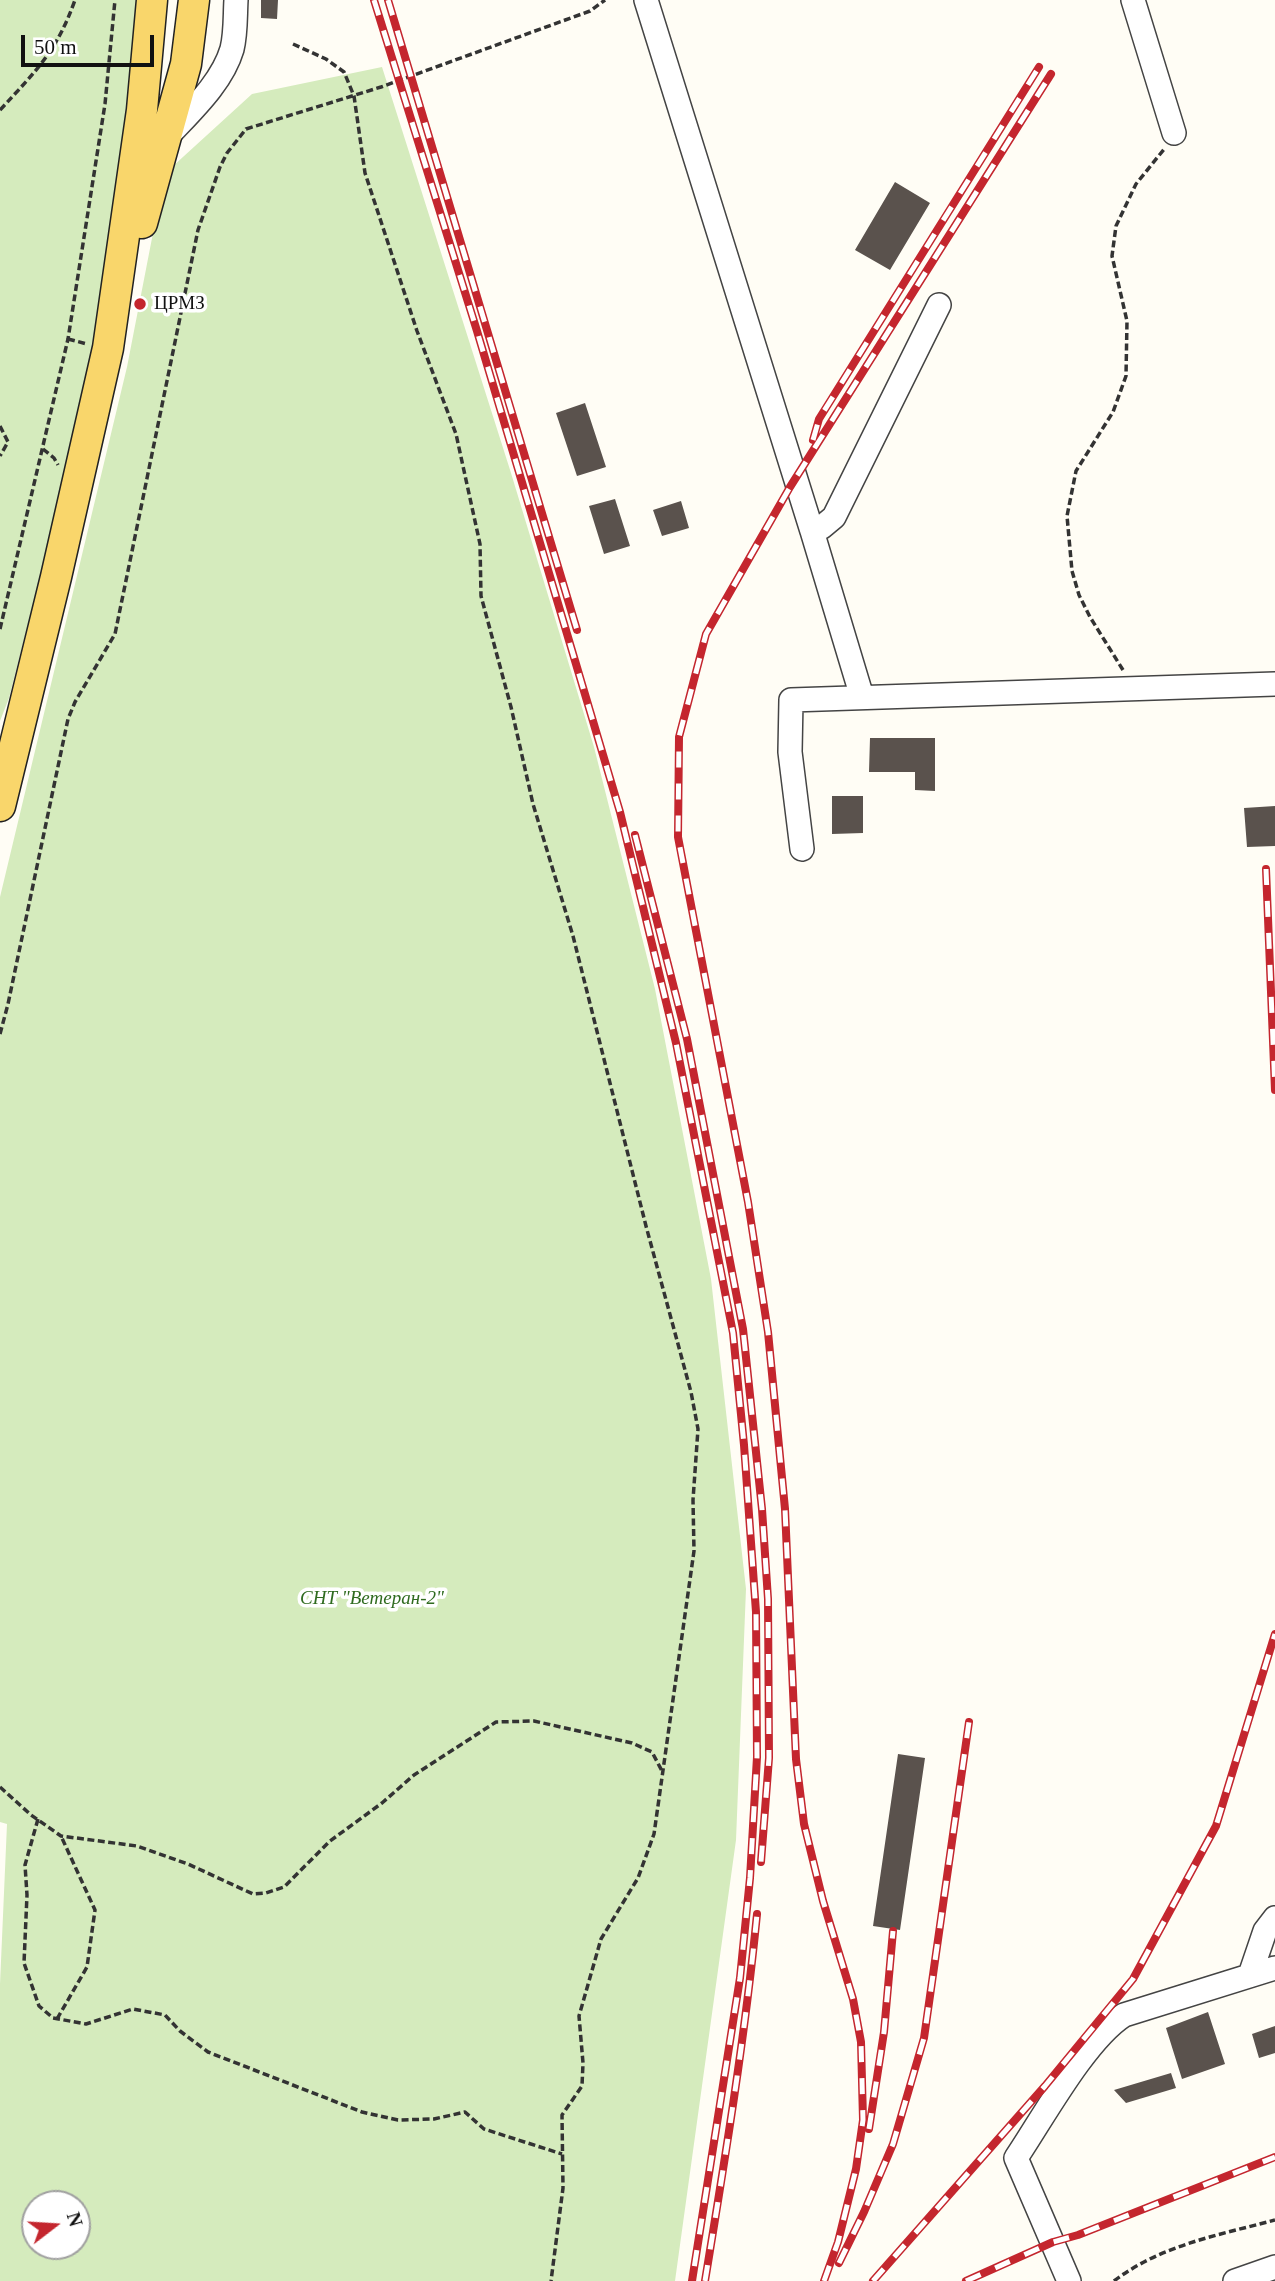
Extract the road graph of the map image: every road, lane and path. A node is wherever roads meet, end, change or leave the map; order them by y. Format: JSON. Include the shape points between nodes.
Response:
{"nodes":[{"id":1,"x":75,"y":0,"type":"edge"},
{"id":2,"x":115,"y":0,"type":"edge"},
{"id":3,"x":152,"y":0,"type":"edge"},
{"id":4,"x":194,"y":0,"type":"edge"},
{"id":5,"x":236,"y":0,"type":"edge"},
{"id":6,"x":606,"y":0,"type":"edge"},
{"id":7,"x":646,"y":0,"type":"edge"},
{"id":8,"x":1133,"y":0,"type":"edge"},
{"id":9,"x":293,"y":44,"type":"dead end"},
{"id":10,"x":354,"y":96,"type":"junction"},
{"id":11,"x":0,"y":110,"type":"edge"},
{"id":12,"x":1174,"y":133,"type":"joint"},
{"id":13,"x":168,"y":136,"type":"junction"},
{"id":14,"x":939,"y":305,"type":"dead end"},
{"id":15,"x":112,"y":324,"type":"junction"},
{"id":16,"x":68,"y":339,"type":"junction"},
{"id":17,"x":82,"y":342,"type":"dead end"},
{"id":18,"x":0,"y":426,"type":"edge"},
{"id":19,"x":0,"y":456,"type":"edge"},
{"id":20,"x":812,"y":531,"type":"junction"},
{"id":21,"x":0,"y":629,"type":"edge"},
{"id":22,"x":1275,"y":684,"type":"edge"},
{"id":23,"x":1137,"y":688,"type":"junction"},
{"id":24,"x":862,"y":697,"type":"junction"},
{"id":25,"x":27,"y":703,"type":"junction"},
{"id":26,"x":0,"y":753,"type":"edge"},
{"id":27,"x":0,"y":806,"type":"edge"},
{"id":28,"x":802,"y":849,"type":"dead end"},
{"id":29,"x":0,"y":1034,"type":"edge"},
{"id":30,"x":662,"y":1771,"type":"junction"},
{"id":31,"x":0,"y":1787,"type":"edge"},
{"id":32,"x":38,"y":1819,"type":"junction"},
{"id":33,"x":61,"y":1836,"type":"junction"},
{"id":34,"x":1275,"y":1918,"type":"edge"},
{"id":35,"x":1275,"y":1968,"type":"edge"},
{"id":36,"x":1250,"y":1975,"type":"junction"},
{"id":37,"x":57,"y":2018,"type":"junction"},
{"id":38,"x":562,"y":2154,"type":"junction"},
{"id":39,"x":1275,"y":2220,"type":"edge"},
{"id":40,"x":1275,"y":2267,"type":"edge"},
{"id":41,"x":551,"y":2281,"type":"edge"},
{"id":42,"x":1069,"y":2281,"type":"edge"},
{"id":43,"x":1114,"y":2281,"type":"edge"},
{"id":44,"x":1235,"y":2281,"type":"edge"}],
"edges":[{"from":1,"to":11,"type":"path","via":[[65,30],[48,57]]},
{"from":2,"to":16,"type":"path","via":[[105,104]]},
{"from":3,"to":15,"type":"main road","via":[[142,110]]},
{"from":4,"to":13,"type":"main road","via":[[186,64]]},
{"from":5,"to":13,"type":"street","via":[[232,48],[220,75]]},
{"from":6,"to":10,"type":"path","via":[[590,11]]},
{"from":7,"to":20,"type":"street"},
{"from":8,"to":12,"type":"street"},
{"from":9,"to":10,"type":"path","via":[[345,72]]},
{"from":10,"to":29,"type":"path","via":[[246,130],[220,167],[198,230],[115,634],[68,719]]},
{"from":10,"to":30,"type":"path","via":[[365,173],[456,434],[480,544],[481,596],[698,1429],[694,1551]]},
{"from":12,"to":23,"type":"path","via":[[1136,184],[1116,226],[1112,256],[1128,321],[1126,376],[1113,412],[1076,471],[1067,516],[1072,571],[1080,595],[1116,662]]},
{"from":13,"to":15,"type":"main road"},
{"from":14,"to":20,"type":"street","via":[[834,517]]},
{"from":15,"to":25,"type":"main road"},
{"from":16,"to":17,"type":"path","via":[[93,345]]},
{"from":16,"to":21,"type":"path"},
{"from":18,"to":19,"type":"path","via":[[8,442]]},
{"from":20,"to":24,"type":"street"},
{"from":22,"to":23,"type":"street"},
{"from":23,"to":24,"type":"street"},
{"from":24,"to":28,"type":"street","via":[[791,699],[790,752]]},
{"from":25,"to":26,"type":"main road"},
{"from":25,"to":27,"type":"main road"},
{"from":30,"to":33,"type":"path","via":[[652,1752],[632,1743],[534,1721],[496,1722],[414,1775],[330,1841],[284,1887],[266,1893],[253,1894],[137,1846]]},
{"from":30,"to":38,"type":"path","via":[[654,1834],[638,1878],[601,1939],[579,2016],[583,2086],[562,2115]]},
{"from":31,"to":32,"type":"path"},
{"from":32,"to":33,"type":"path"},
{"from":32,"to":37,"type":"path","via":[[25,1865],[24,1963],[39,2006]]},
{"from":33,"to":37,"type":"path","via":[[95,1910],[87,1967]]},
{"from":34,"to":36,"type":"street","via":[[1265,1931]]},
{"from":35,"to":36,"type":"street"},
{"from":36,"to":42,"type":"street","via":[[1111,2023],[1016,2158]]},
{"from":37,"to":38,"type":"path","via":[[86,2024],[134,2009],[164,2015],[208,2052],[362,2112],[398,2120],[466,2112],[484,2129]]},
{"from":38,"to":41,"type":"path","via":[[563,2188]]},
{"from":39,"to":43,"type":"path","via":[[1171,2248]]},
{"from":40,"to":44,"type":"street"}]}
